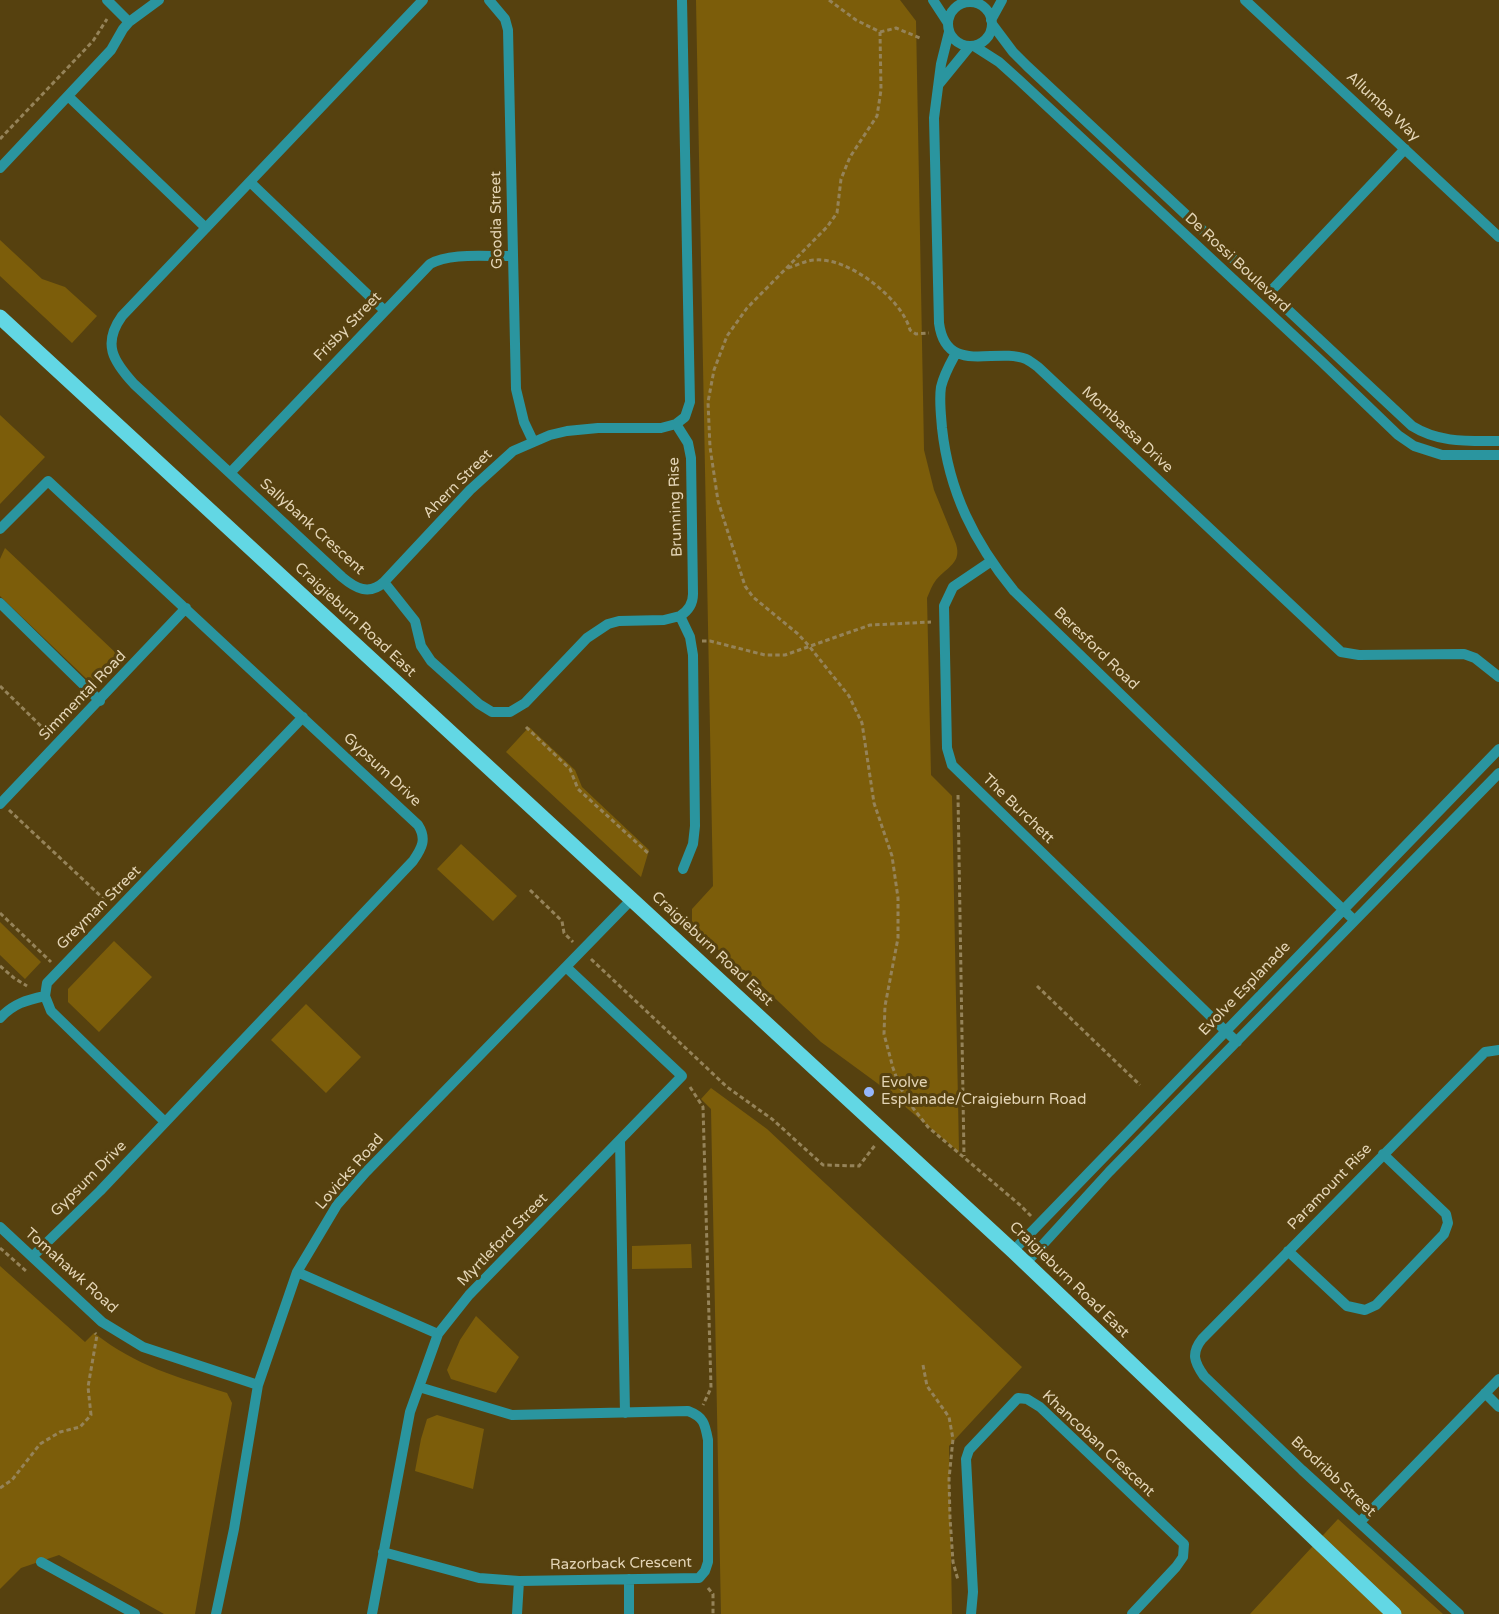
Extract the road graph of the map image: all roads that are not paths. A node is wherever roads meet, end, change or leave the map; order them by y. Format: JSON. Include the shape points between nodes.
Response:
{"nodes":[{"id":1,"x":159,"y":0,"type":"edge"},
{"id":2,"x":423,"y":0,"type":"edge"},
{"id":3,"x":489,"y":0,"type":"edge"},
{"id":4,"x":682,"y":0,"type":"edge"},
{"id":5,"x":933,"y":0,"type":"edge"},
{"id":6,"x":1002,"y":0,"type":"edge"},
{"id":7,"x":1245,"y":0,"type":"edge"},
{"id":8,"x":967,"y":1,"type":"edge"},
{"id":9,"x":112,"y":4,"type":"edge"},
{"id":10,"x":129,"y":22,"type":"junction"},
{"id":11,"x":992,"y":22,"type":"junction"},
{"id":12,"x":948,"y":28,"type":"junction"},
{"id":13,"x":972,"y":46,"type":"junction"},
{"id":14,"x":939,"y":85,"type":"junction"},
{"id":15,"x":68,"y":96,"type":"junction"},
{"id":16,"x":1405,"y":148,"type":"junction"},
{"id":17,"x":0,"y":168,"type":"edge"},
{"id":18,"x":250,"y":183,"type":"junction"},
{"id":19,"x":206,"y":228,"type":"junction"},
{"id":20,"x":1499,"y":237,"type":"edge"},
{"id":21,"x":513,"y":256,"type":"junction"},
{"id":22,"x":1270,"y":292,"type":"junction"},
{"id":23,"x":385,"y":311,"type":"junction"},
{"id":24,"x":0,"y":317,"type":"edge"},
{"id":25,"x":957,"y":353,"type":"junction"},
{"id":26,"x":676,"y":424,"type":"junction"},
{"id":27,"x":533,"y":441,"type":"junction"},
{"id":28,"x":1499,"y":441,"type":"edge"},
{"id":29,"x":1499,"y":455,"type":"edge"},
{"id":30,"x":230,"y":473,"type":"junction"},
{"id":31,"x":0,"y":529,"type":"edge"},
{"id":32,"x":990,"y":562,"type":"junction"},
{"id":33,"x":384,"y":582,"type":"junction"},
{"id":34,"x":0,"y":603,"type":"edge"},
{"id":35,"x":186,"y":608,"type":"junction"},
{"id":36,"x":680,"y":616,"type":"junction"},
{"id":37,"x":1497,"y":677,"type":"edge"},
{"id":38,"x":100,"y":701,"type":"junction"},
{"id":39,"x":303,"y":717,"type":"junction"},
{"id":40,"x":1499,"y":749,"type":"edge"},
{"id":41,"x":1499,"y":773,"type":"edge"},
{"id":42,"x":1,"y":803,"type":"edge"},
{"id":43,"x":683,"y":869,"type":"dead end"},
{"id":44,"x":632,"y":900,"type":"junction"},
{"id":45,"x":1343,"y":909,"type":"junction"},
{"id":46,"x":1354,"y":920,"type":"junction"},
{"id":47,"x":566,"y":967,"type":"junction"},
{"id":48,"x":45,"y":996,"type":"junction"},
{"id":49,"x":0,"y":1018,"type":"edge"},
{"id":50,"x":1225,"y":1031,"type":"junction"},
{"id":51,"x":1237,"y":1042,"type":"junction"},
{"id":52,"x":1498,"y":1049,"type":"edge"},
{"id":53,"x":165,"y":1122,"type":"junction"},
{"id":54,"x":620,"y":1141,"type":"junction"},
{"id":55,"x":1383,"y":1154,"type":"junction"},
{"id":56,"x":0,"y":1227,"type":"edge"},
{"id":57,"x":1013,"y":1251,"type":"junction"},
{"id":58,"x":1288,"y":1251,"type":"junction"},
{"id":59,"x":33,"y":1256,"type":"junction"},
{"id":60,"x":1026,"y":1263,"type":"junction"},
{"id":61,"x":297,"y":1272,"type":"junction"},
{"id":62,"x":438,"y":1334,"type":"junction"},
{"id":63,"x":1194,"y":1358,"type":"joint"},
{"id":64,"x":1499,"y":1379,"type":"edge"},
{"id":65,"x":258,"y":1386,"type":"junction"},
{"id":66,"x":419,"y":1387,"type":"junction"},
{"id":67,"x":1485,"y":1393,"type":"junction"},
{"id":68,"x":1499,"y":1407,"type":"edge"},
{"id":69,"x":625,"y":1413,"type":"junction"},
{"id":70,"x":1360,"y":1522,"type":"junction"},
{"id":71,"x":383,"y":1552,"type":"junction"},
{"id":72,"x":41,"y":1562,"type":"dead end"},
{"id":73,"x":629,"y":1580,"type":"junction"},
{"id":74,"x":519,"y":1581,"type":"junction"},
{"id":75,"x":135,"y":1614,"type":"edge"},
{"id":76,"x":216,"y":1614,"type":"edge"},
{"id":77,"x":372,"y":1614,"type":"edge"},
{"id":78,"x":517,"y":1614,"type":"edge"},
{"id":79,"x":629,"y":1614,"type":"edge"},
{"id":80,"x":971,"y":1614,"type":"edge"},
{"id":81,"x":1132,"y":1614,"type":"edge"},
{"id":82,"x":1394,"y":1614,"type":"edge"},
{"id":83,"x":1459,"y":1614,"type":"edge"}],
"edges":[{"from":1,"to":10,"type":"street"},
{"from":2,"to":18,"type":"street"},
{"from":3,"to":21,"type":"street","name":"Goodia Street","via":[[505,19],[508,30]]},
{"from":4,"to":26,"type":"street","via":[[690,402],[685,417]]},
{"from":5,"to":12,"type":"street"},
{"from":6,"to":11,"type":"street"},
{"from":7,"to":16,"type":"street","name":"Allumba Way"},
{"from":8,"to":11,"type":"street","via":[[985,8]]},
{"from":8,"to":12,"type":"street","via":[[952,11]]},
{"from":9,"to":10,"type":"street"},
{"from":10,"to":15,"type":"street","via":[[111,50]]},
{"from":11,"to":13,"type":"street","via":[[987,38]]},
{"from":11,"to":22,"type":"street","name":"De Rossi Boulevard","via":[[1012,52]]},
{"from":12,"to":13,"type":"street","via":[[958,42]]},
{"from":12,"to":14,"type":"street"},
{"from":13,"to":14,"type":"street"},
{"from":13,"to":29,"type":"street","name":"De Rossi Boulevard","via":[[1019,80],[1398,435],[1414,446],[1442,455]]},
{"from":14,"to":25,"type":"street","via":[[934,118],[939,323],[948,345]]},
{"from":15,"to":17,"type":"street"},
{"from":15,"to":19,"type":"street"},
{"from":16,"to":20,"type":"street","name":"Allumba Way"},
{"from":16,"to":22,"type":"street"},
{"from":18,"to":19,"type":"street","name":"Sallybank Crescent"},
{"from":18,"to":23,"type":"street"},
{"from":19,"to":30,"type":"street","name":"Sallybank Crescent","via":[[122,316],[114,328],[111,344],[113,355],[129,379]]},
{"from":21,"to":23,"type":"street","name":"Frisby Street","via":[[439,259]]},
{"from":21,"to":27,"type":"street","name":"Goodia Street","via":[[516,389]]},
{"from":22,"to":28,"type":"street","name":"De Rossi Boulevard","via":[[1418,430],[1449,440]]},
{"from":23,"to":30,"type":"street","name":"Frisby Street"},
{"from":24,"to":44,"type":"main road","name":"Craigieburn Road East"},
{"from":25,"to":32,"type":"street","name":"Beresford Road","via":[[941,387],[948,465],[965,515]]},
{"from":25,"to":37,"type":"street","name":"Mombassa Drive","via":[[968,357],[1016,357],[1038,367],[1341,652],[1464,654],[1475,658]]},
{"from":26,"to":27,"type":"street","name":"Ahern Street","via":[[661,428],[567,431]]},
{"from":26,"to":36,"type":"street","name":"Brunning Rise","via":[[688,443],[691,458],[693,600]]},
{"from":27,"to":33,"type":"street","name":"Ahern Street","via":[[513,451],[489,471]]},
{"from":30,"to":33,"type":"street","name":"Sallybank Crescent","via":[[352,585],[369,590]]},
{"from":31,"to":35,"type":"street","name":"Gypsum Drive","via":[[48,481]]},
{"from":32,"to":45,"type":"street","name":"Beresford Road","via":[[1020,597]]},
{"from":32,"to":50,"type":"street","name":"The Burchett","via":[[953,587],[946,599],[947,748],[951,765]]},
{"from":33,"to":36,"type":"street","via":[[415,621],[421,646],[431,661],[492,712],[510,712],[525,703],[588,638],[608,624]]},
{"from":34,"to":38,"type":"street"},
{"from":35,"to":38,"type":"street","name":"Simmental Road"},
{"from":35,"to":39,"type":"street","name":"Gypsum Drive"},
{"from":36,"to":43,"type":"street","via":[[693,655],[695,826]]},
{"from":38,"to":42,"type":"street","name":"Simmental Road"},
{"from":39,"to":48,"type":"street","name":"Greyman Street","via":[[59,969],[47,983]]},
{"from":39,"to":53,"type":"street","name":"Gypsum Drive","via":[[418,825],[424,839],[414,861]]},
{"from":40,"to":45,"type":"street","name":"Evolve Esplanade"},
{"from":41,"to":46,"type":"street","name":"Evolve Esplanade"},
{"from":44,"to":47,"type":"street","name":"Lovicks Road"},
{"from":44,"to":57,"type":"main road","name":"Craigieburn Road East"},
{"from":45,"to":46,"type":"street","name":"Beresford Road"},
{"from":45,"to":50,"type":"street","name":"Evolve Esplanade"},
{"from":46,"to":51,"type":"street","name":"Evolve Esplanade"},
{"from":47,"to":54,"type":"street","name":"Myrtleford Street","via":[[682,1076]]},
{"from":47,"to":61,"type":"street","name":"Lovicks Road","via":[[337,1205]]},
{"from":48,"to":49,"type":"street","via":[[26,1000]]},
{"from":48,"to":53,"type":"street","via":[[51,1011]]},
{"from":50,"to":51,"type":"street","name":"The Burchett"},
{"from":50,"to":57,"type":"street","name":"Evolve Esplanade"},
{"from":51,"to":60,"type":"street","name":"Evolve Esplanade"},
{"from":52,"to":55,"type":"street","name":"Paramount Rise","via":[[1485,1052]]},
{"from":53,"to":59,"type":"street","name":"Gypsum Drive"},
{"from":54,"to":62,"type":"street","name":"Myrtleford Street","via":[[469,1295]]},
{"from":54,"to":69,"type":"street"},
{"from":55,"to":58,"type":"street","name":"Paramount Rise"},
{"from":55,"to":58,"type":"street","via":[[1446,1214],[1448,1223],[1444,1234],[1376,1305],[1365,1310],[1347,1306]]},
{"from":56,"to":59,"type":"street","name":"Tomahawk Road"},
{"from":57,"to":60,"type":"main road","name":"Craigieburn Road East"},
{"from":58,"to":63,"type":"street","name":"Paramount Rise","via":[[1202,1339]]},
{"from":59,"to":65,"type":"street","name":"Tomahawk Road","via":[[102,1322],[143,1347]]},
{"from":60,"to":82,"type":"main road","name":"Craigieburn Road East"},
{"from":61,"to":62,"type":"street"},
{"from":61,"to":65,"type":"street","name":"Lovicks Road"},
{"from":62,"to":66,"type":"street","name":"Myrtleford Street"},
{"from":63,"to":70,"type":"street","name":"Brodribb Street","via":[[1204,1376]]},
{"from":64,"to":67,"type":"street"},
{"from":65,"to":76,"type":"street","name":"Lovicks Road"},
{"from":66,"to":69,"type":"street","via":[[512,1415]]},
{"from":66,"to":71,"type":"street","name":"Myrtleford Street","via":[[410,1412]]},
{"from":67,"to":68,"type":"street"},
{"from":67,"to":70,"type":"street"},
{"from":69,"to":73,"type":"street","name":"Razorback Crescent","via":[[688,1411],[699,1415],[708,1440],[705,1571],[699,1578]]},
{"from":70,"to":83,"type":"street","name":"Brodribb Street"},
{"from":71,"to":74,"type":"street","name":"Razorback Crescent","via":[[479,1578]]},
{"from":71,"to":77,"type":"street","name":"Myrtleford Street"},
{"from":72,"to":75,"type":"street"},
{"from":73,"to":74,"type":"street","name":"Razorback Crescent"},
{"from":73,"to":79,"type":"street"},
{"from":74,"to":78,"type":"street"},
{"from":80,"to":81,"type":"street","name":"Khancoban Crescent","via":[[966,1459],[969,1450],[1018,1398],[1040,1407],[1184,1544],[1183,1557],[1176,1567]]}]}
